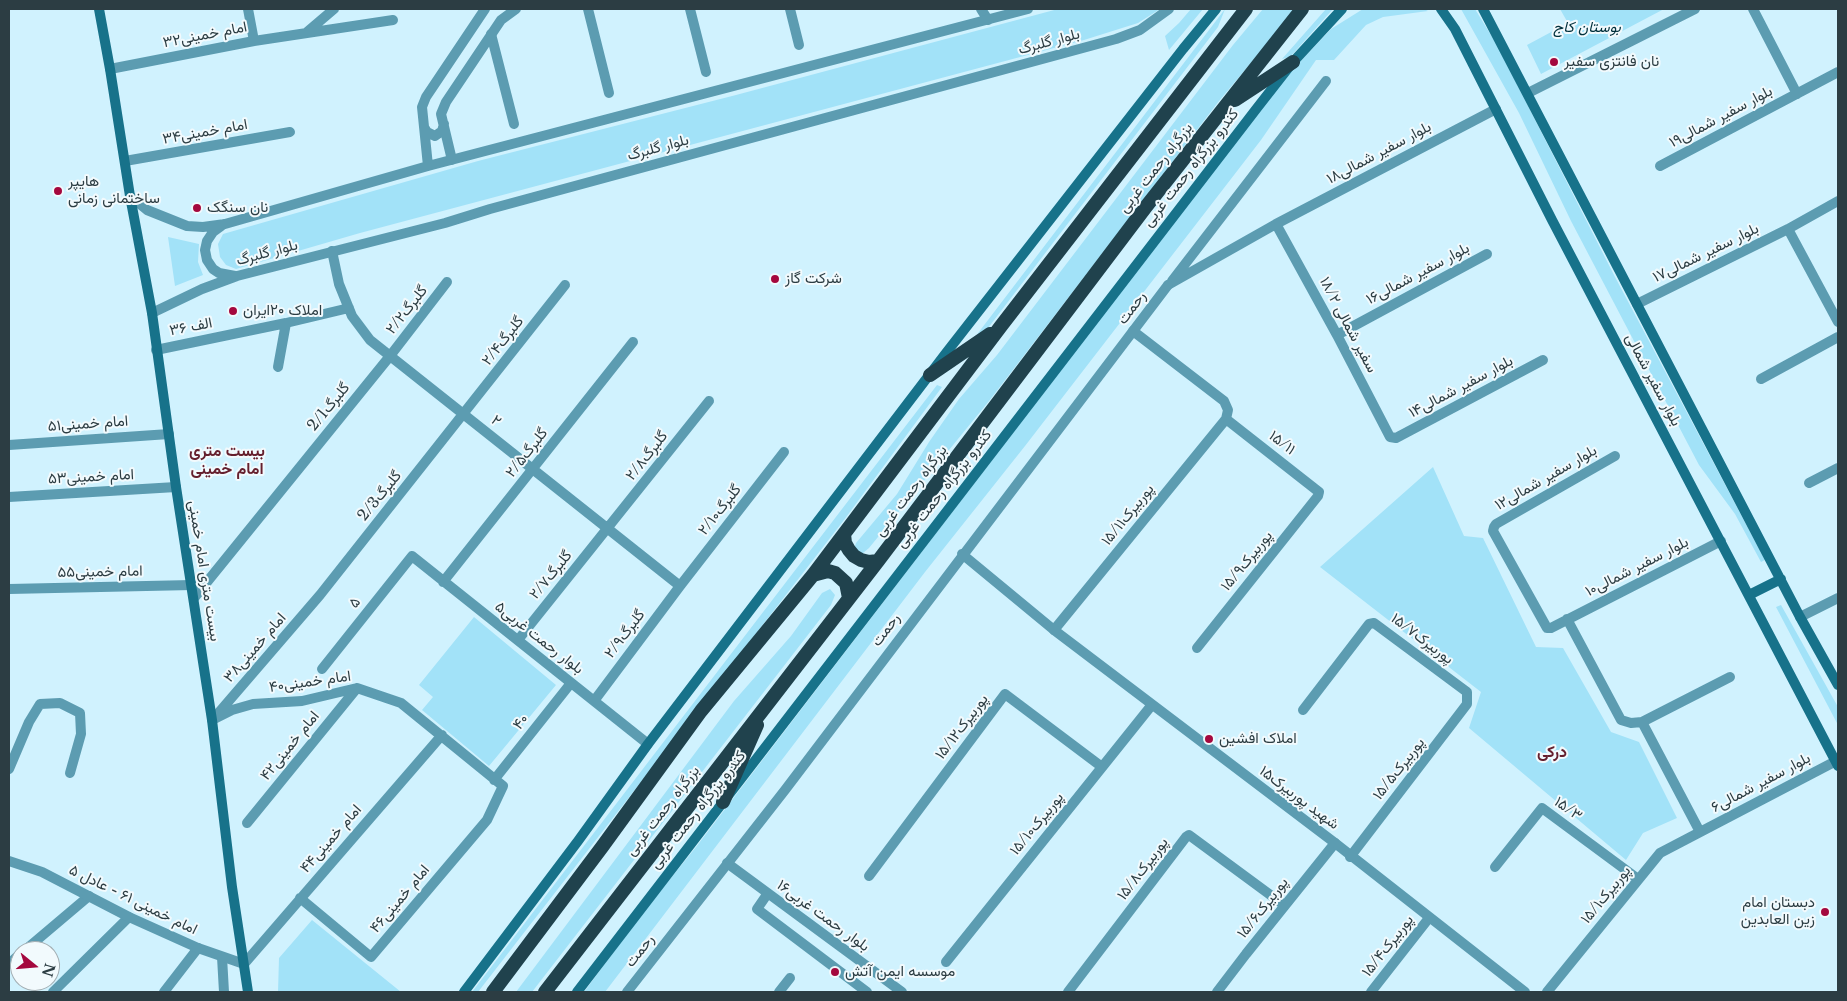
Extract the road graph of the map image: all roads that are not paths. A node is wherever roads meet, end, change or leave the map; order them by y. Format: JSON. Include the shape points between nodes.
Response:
{"nodes":[{"id":1,"x":99,"y":9,"type":"edge"},
{"id":2,"x":248,"y":9,"type":"edge"},
{"id":3,"x":334,"y":9,"type":"edge"},
{"id":4,"x":485,"y":9,"type":"edge"},
{"id":5,"x":516,"y":9,"type":"edge"},
{"id":6,"x":588,"y":9,"type":"edge"},
{"id":7,"x":690,"y":9,"type":"edge"},
{"id":8,"x":790,"y":9,"type":"edge"},
{"id":9,"x":981,"y":9,"type":"edge"},
{"id":10,"x":1028,"y":9,"type":"edge"},
{"id":11,"x":1169,"y":9,"type":"edge"},
{"id":12,"x":1216,"y":9,"type":"edge"},
{"id":13,"x":1236,"y":9,"type":"edge"},
{"id":14,"x":1246,"y":9,"type":"edge"},
{"id":15,"x":1302,"y":9,"type":"edge"},
{"id":16,"x":1342,"y":9,"type":"edge"},
{"id":17,"x":1349,"y":9,"type":"edge"},
{"id":18,"x":1441,"y":9,"type":"edge"},
{"id":19,"x":1483,"y":9,"type":"edge"},
{"id":20,"x":1695,"y":9,"type":"edge"},
{"id":21,"x":1753,"y":9,"type":"edge"},
{"id":22,"x":393,"y":20,"type":"dead end"},
{"id":23,"x":988,"y":20,"type":"junction"},
{"id":24,"x":1332,"y":20,"type":"junction"},
{"id":25,"x":306,"y":33,"type":"junction"},
{"id":26,"x":490,"y":34,"type":"junction"},
{"id":27,"x":254,"y":41,"type":"junction"},
{"id":28,"x":800,"y":45,"type":"dead end"},
{"id":29,"x":1216,"y":50,"type":"junction"},
{"id":30,"x":1292,"y":62,"type":"junction"},
{"id":31,"x":110,"y":69,"type":"junction"},
{"id":32,"x":706,"y":72,"type":"dead end"},
{"id":33,"x":1838,"y":72,"type":"edge"},
{"id":34,"x":1326,"y":80,"type":"dead end"},
{"id":35,"x":609,"y":93,"type":"dead end"},
{"id":36,"x":1528,"y":93,"type":"junction"},
{"id":37,"x":1796,"y":94,"type":"junction"},
{"id":38,"x":1226,"y":105,"type":"junction"},
{"id":39,"x":1496,"y":109,"type":"junction"},
{"id":40,"x":444,"y":124,"type":"junction"},
{"id":41,"x":514,"y":124,"type":"dead end"},
{"id":42,"x":424,"y":126,"type":"junction"},
{"id":43,"x":290,"y":132,"type":"dead end"},
{"id":44,"x":452,"y":160,"type":"junction"},
{"id":45,"x":125,"y":161,"type":"junction"},
{"id":46,"x":428,"y":166,"type":"junction"},
{"id":47,"x":1660,"y":166,"type":"dead end"},
{"id":48,"x":130,"y":196,"type":"junction"},
{"id":49,"x":1838,"y":201,"type":"edge"},
{"id":50,"x":225,"y":224,"type":"junction"},
{"id":51,"x":1276,"y":224,"type":"junction"},
{"id":52,"x":1788,"y":229,"type":"junction"},
{"id":53,"x":332,"y":251,"type":"junction"},
{"id":54,"x":1487,"y":254,"type":"dead end"},
{"id":55,"x":237,"y":276,"type":"junction"},
{"id":56,"x":448,"y":282,"type":"dead end"},
{"id":57,"x":565,"y":285,"type":"dead end"},
{"id":58,"x":1168,"y":285,"type":"junction"},
{"id":59,"x":1636,"y":304,"type":"junction"},
{"id":60,"x":349,"y":308,"type":"junction"},
{"id":61,"x":152,"y":313,"type":"junction"},
{"id":62,"x":1838,"y":322,"type":"edge"},
{"id":63,"x":286,"y":324,"type":"junction"},
{"id":64,"x":1001,"y":326,"type":"junction"},
{"id":65,"x":1133,"y":331,"type":"junction"},
{"id":66,"x":1337,"y":335,"type":"junction"},
{"id":67,"x":1838,"y":337,"type":"edge"},
{"id":68,"x":634,"y":342,"type":"dead end"},
{"id":69,"x":156,"y":350,"type":"junction"},
{"id":70,"x":390,"y":356,"type":"junction"},
{"id":71,"x":1543,"y":360,"type":"dead end"},
{"id":72,"x":278,"y":366,"type":"dead end"},
{"id":73,"x":930,"y":375,"type":"junction"},
{"id":74,"x":1761,"y":379,"type":"dead end"},
{"id":75,"x":709,"y":401,"type":"dead end"},
{"id":76,"x":464,"y":415,"type":"junction"},
{"id":77,"x":1226,"y":419,"type":"junction"},
{"id":78,"x":169,"y":434,"type":"junction"},
{"id":79,"x":1393,"y":439,"type":"joint"},
{"id":80,"x":9,"y":444,"type":"edge"},
{"id":81,"x":784,"y":452,"type":"dead end"},
{"id":82,"x":1615,"y":456,"type":"dead end"},
{"id":83,"x":1838,"y":468,"type":"edge"},
{"id":84,"x":532,"y":470,"type":"junction"},
{"id":85,"x":1809,"y":483,"type":"dead end"},
{"id":86,"x":176,"y":487,"type":"junction"},
{"id":87,"x":1319,"y":492,"type":"joint"},
{"id":88,"x":9,"y":497,"type":"edge"},
{"id":89,"x":1494,"y":527,"type":"joint"},
{"id":90,"x":608,"y":529,"type":"junction"},
{"id":91,"x":844,"y":534,"type":"junction"},
{"id":92,"x":1721,"y":541,"type":"junction"},
{"id":93,"x":962,"y":554,"type":"junction"},
{"id":94,"x":412,"y":556,"type":"joint"},
{"id":95,"x":878,"y":561,"type":"junction"},
{"id":96,"x":814,"y":575,"type":"junction"},
{"id":97,"x":1781,"y":579,"type":"junction"},
{"id":98,"x":443,"y":582,"type":"junction"},
{"id":99,"x":192,"y":585,"type":"junction"},
{"id":100,"x":680,"y":586,"type":"junction"},
{"id":101,"x":9,"y":589,"type":"edge"},
{"id":102,"x":320,"y":595,"type":"joint"},
{"id":103,"x":1749,"y":595,"type":"junction"},
{"id":104,"x":194,"y":598,"type":"junction"},
{"id":105,"x":848,"y":598,"type":"junction"},
{"id":106,"x":1838,"y":598,"type":"edge"},
{"id":107,"x":1800,"y":617,"type":"junction"},
{"id":108,"x":1567,"y":619,"type":"junction"},
{"id":109,"x":1054,"y":630,"type":"junction"},
{"id":110,"x":518,"y":640,"type":"junction"},
{"id":111,"x":1197,"y":648,"type":"dead end"},
{"id":112,"x":322,"y":669,"type":"dead end"},
{"id":113,"x":1730,"y":677,"type":"dead end"},
{"id":114,"x":571,"y":682,"type":"junction"},
{"id":115,"x":1838,"y":685,"type":"edge"},
{"id":116,"x":357,"y":688,"type":"junction"},
{"id":117,"x":1468,"y":697,"type":"joint"},
{"id":118,"x":594,"y":701,"type":"junction"},
{"id":119,"x":767,"y":704,"type":"junction"},
{"id":120,"x":1151,"y":706,"type":"junction"},
{"id":121,"x":1303,"y":710,"type":"dead end"},
{"id":122,"x":212,"y":720,"type":"junction"},
{"id":123,"x":1642,"y":722,"type":"junction"},
{"id":124,"x":442,"y":735,"type":"junction"},
{"id":125,"x":648,"y":744,"type":"junction"},
{"id":126,"x":1837,"y":763,"type":"edge"},
{"id":127,"x":1102,"y":767,"type":"junction"},
{"id":128,"x":9,"y":769,"type":"edge"},
{"id":129,"x":70,"y":772,"type":"dead end"},
{"id":130,"x":494,"y":780,"type":"junction"},
{"id":131,"x":503,"y":786,"type":"joint"},
{"id":132,"x":723,"y":802,"type":"junction"},
{"id":133,"x":247,"y":823,"type":"dead end"},
{"id":134,"x":1700,"y":832,"type":"junction"},
{"id":135,"x":1335,"y":844,"type":"junction"},
{"id":136,"x":1350,"y":857,"type":"junction"},
{"id":137,"x":9,"y":861,"type":"edge"},
{"id":138,"x":727,"y":863,"type":"junction"},
{"id":139,"x":1495,"y":868,"type":"dead end"},
{"id":140,"x":869,"y":876,"type":"dead end"},
{"id":141,"x":1638,"y":878,"type":"junction"},
{"id":142,"x":768,"y":893,"type":"junction"},
{"id":143,"x":89,"y":896,"type":"junction"},
{"id":144,"x":300,"y":898,"type":"junction"},
{"id":145,"x":1284,"y":905,"type":"junction"},
{"id":146,"x":130,"y":917,"type":"junction"},
{"id":147,"x":1429,"y":918,"type":"junction"},
{"id":148,"x":36,"y":941,"type":"edge"},
{"id":149,"x":198,"y":948,"type":"junction"},
{"id":150,"x":222,"y":957,"type":"junction"},
{"id":151,"x":946,"y":962,"type":"dead end"},
{"id":152,"x":244,"y":964,"type":"junction"},
{"id":153,"x":790,"y":978,"type":"dead end"},
{"id":154,"x":1522,"y":991,"type":"edge"},
{"id":155,"x":53,"y":992,"type":"edge"},
{"id":156,"x":164,"y":992,"type":"edge"},
{"id":157,"x":224,"y":992,"type":"edge"},
{"id":158,"x":248,"y":992,"type":"edge"},
{"id":159,"x":464,"y":992,"type":"edge"},
{"id":160,"x":493,"y":992,"type":"edge"},
{"id":161,"x":545,"y":992,"type":"edge"},
{"id":162,"x":577,"y":992,"type":"edge"},
{"id":163,"x":627,"y":992,"type":"edge"},
{"id":164,"x":779,"y":992,"type":"edge"},
{"id":165,"x":867,"y":992,"type":"edge"},
{"id":166,"x":902,"y":992,"type":"edge"},
{"id":167,"x":1068,"y":992,"type":"edge"},
{"id":168,"x":1217,"y":992,"type":"edge"},
{"id":169,"x":1371,"y":992,"type":"edge"},
{"id":170,"x":1547,"y":992,"type":"edge"}],
"edges":[{"from":1,"to":31,"type":"main road","name":"بیست متری امام خمینی"},
{"from":2,"to":27,"type":"street"},
{"from":3,"to":25,"type":"street"},
{"from":4,"to":42,"type":"street","via":[[426,98],[422,107]]},
{"from":5,"to":26,"type":"street"},
{"from":6,"to":35,"type":"street"},
{"from":7,"to":32,"type":"street"},
{"from":8,"to":28,"type":"street"},
{"from":9,"to":23,"type":"street"},
{"from":10,"to":23,"type":"street"},
{"from":11,"to":53,"type":"street","name":"بلوار گلبرگ","via":[[1140,30],[1116,39]]},
{"from":12,"to":73,"type":"main road"},
{"from":13,"to":29,"type":"highway"},
{"from":14,"to":29,"type":"highway","name":"بزرگراه رحمت غربی"},
{"from":15,"to":38,"type":"highway","name":"بزرگراه رحمت غربی"},
{"from":16,"to":24,"type":"main road","name":"کندرو بزرگراه رحمت غربی"},
{"from":17,"to":24,"type":"main road"},
{"from":18,"to":39,"type":"main road","name":"بلوار سفیر شمالی","via":[[1455,29]]},
{"from":19,"to":36,"type":"main road","name":"بلوار سفیر شمالی"},
{"from":20,"to":36,"type":"street"},
{"from":21,"to":37,"type":"street"},
{"from":22,"to":25,"type":"street","name":"امام خمینی۳۲"},
{"from":23,"to":44,"type":"street"},
{"from":24,"to":30,"type":"main road","name":"کندرو بزرگراه رحمت غربی"},
{"from":25,"to":27,"type":"street","name":"امام خمینی۳۲"},
{"from":26,"to":40,"type":"street","via":[[446,102],[441,114]]},
{"from":26,"to":41,"type":"street"},
{"from":27,"to":31,"type":"street","name":"امام خمینی۳۲"},
{"from":29,"to":64,"type":"highway","name":"بزرگراه رحمت غربی"},
{"from":30,"to":38,"type":"highway"},
{"from":30,"to":132,"type":"main road","name":"کندرو بزرگراه رحمت غربی"},
{"from":31,"to":45,"type":"main road","name":"بیست متری امام خمینی"},
{"from":33,"to":37,"type":"street","name":"بلوار سفیر شمالی۱۹"},
{"from":34,"to":58,"type":"street","name":"رحمت"},
{"from":36,"to":59,"type":"main road","name":"بلوار سفیر شمالی"},
{"from":37,"to":47,"type":"street","name":"بلوار سفیر شمالی۱۹"},
{"from":38,"to":95,"type":"highway","name":"بزرگراه رحمت غربی"},
{"from":39,"to":51,"type":"street","name":"بلوار سفیر شمالی۱۸"},
{"from":39,"to":92,"type":"main road","name":"بلوار سفیر شمالی"},
{"from":40,"to":42,"type":"street","via":[[442,132],[435,136]]},
{"from":40,"to":44,"type":"street"},
{"from":42,"to":46,"type":"street"},
{"from":43,"to":45,"type":"street","name":"امام خمینی۳۴"},
{"from":44,"to":46,"type":"street"},
{"from":45,"to":48,"type":"main road","name":"بیست متری امام خمینی"},
{"from":46,"to":50,"type":"street"},
{"from":48,"to":50,"type":"street","via":[[147,210],[187,226]]},
{"from":48,"to":61,"type":"main road","name":"بیست متری امام خمینی"},
{"from":49,"to":52,"type":"street","name":"بلوار سفیر شمالی۱۷"},
{"from":50,"to":55,"type":"street","via":[[207,241],[207,260],[219,273]]},
{"from":51,"to":58,"type":"street","name":"بلوار سفیر شمالی۱۸"},
{"from":51,"to":66,"type":"street","name":"سفیر شمالی ۱۸/۲"},
{"from":52,"to":59,"type":"street","name":"بلوار سفیر شمالی۱۷"},
{"from":52,"to":62,"type":"street"},
{"from":53,"to":55,"type":"street","name":"بلوار گلبرگ"},
{"from":53,"to":60,"type":"street","name":"۲","via":[[339,284]]},
{"from":54,"to":66,"type":"street","name":"بلوار سفیر شمالی۱۶"},
{"from":55,"to":61,"type":"street","name":"بلوار گلبرگ"},
{"from":56,"to":70,"type":"street","name":"گلبرگ۲/۲"},
{"from":57,"to":76,"type":"street","name":"گلبرگ۲/۴"},
{"from":58,"to":65,"type":"street","name":"رحمت"},
{"from":59,"to":97,"type":"main road","name":"بلوار سفیر شمالی"},
{"from":60,"to":63,"type":"street","name":"۳۶ الف"},
{"from":60,"to":70,"type":"street","name":"۲","via":[[370,340]]},
{"from":61,"to":69,"type":"main road","name":"بیست متری امام خمینی"},
{"from":63,"to":69,"type":"street","name":"۳۶ الف"},
{"from":63,"to":72,"type":"street"},
{"from":64,"to":73,"type":"highway"},
{"from":64,"to":91,"type":"highway","name":"بزرگراه رحمت غربی"},
{"from":65,"to":77,"type":"street","via":[[1224,401],[1228,410]]},
{"from":65,"to":93,"type":"street","name":"رحمت"},
{"from":66,"to":79,"type":"street","name":"سفیر شمالی ۱۸/۲"},
{"from":67,"to":74,"type":"street"},
{"from":68,"to":84,"type":"street","name":"گلبرگ۲/۵"},
{"from":69,"to":78,"type":"main road","name":"بیست متری امام خمینی"},
{"from":70,"to":76,"type":"street","name":"۲"},
{"from":70,"to":104,"type":"street","name":"2/1گلبرگ"},
{"from":71,"to":79,"type":"street","name":"بلوار سفیر شمالی۱۴"},
{"from":73,"to":125,"type":"main road"},
{"from":75,"to":90,"type":"street","name":"گلبرگ۲/۸"},
{"from":76,"to":84,"type":"street","name":"۲"},
{"from":76,"to":102,"type":"street","name":"2/3گلبرگ"},
{"from":77,"to":87,"type":"street","name":"۱۵/۱۱"},
{"from":77,"to":109,"type":"street","name":"پوربیرک۱۵/۱۱"},
{"from":78,"to":80,"type":"street","name":"امام خمینی۵۱"},
{"from":78,"to":86,"type":"main road","name":"بیست متری امام خمینی"},
{"from":81,"to":100,"type":"street","name":"گلبرگ۲/۱۰"},
{"from":82,"to":89,"type":"street","name":"بلوار سفیر شمالی۱۲"},
{"from":83,"to":85,"type":"street"},
{"from":84,"to":90,"type":"street","name":"۲"},
{"from":84,"to":98,"type":"street","name":"گلبرگ۲/۵"},
{"from":86,"to":88,"type":"street","name":"امام خمینی۵۳"},
{"from":86,"to":99,"type":"main road","name":"بیست متری امام خمینی"},
{"from":87,"to":111,"type":"street","name":"پوربیرک۱۵/۹"},
{"from":89,"to":108,"type":"street","name":"بلوار سفیر شمالی۱۰","via":[[1493,531],[1544,626],[1551,628]]},
{"from":90,"to":100,"type":"street","name":"۲"},
{"from":90,"to":110,"type":"street","name":"گلبرگ۲/۷"},
{"from":91,"to":95,"type":"highway","via":[[848,550],[854,556],[870,562]]},
{"from":91,"to":96,"type":"highway","name":"بزرگراه رحمت غربی"},
{"from":92,"to":103,"type":"main road","name":"بلوار سفیر شمالی"},
{"from":92,"to":108,"type":"street","name":"بلوار سفیر شمالی۱۰"},
{"from":93,"to":109,"type":"street","name":"شهید پوربیرک۱۵"},
{"from":93,"to":138,"type":"street","name":"رحمت"},
{"from":94,"to":98,"type":"street","name":"بلوار رحمت غربی۵"},
{"from":94,"to":112,"type":"street","name":"۵"},
{"from":95,"to":105,"type":"highway","name":"بزرگراه رحمت غربی"},
{"from":96,"to":105,"type":"highway","via":[[828,571],[835,573],[846,583]]},
{"from":96,"to":160,"type":"highway","name":"بزرگراه رحمت غربی","via":[[701,711]]},
{"from":97,"to":103,"type":"main road"},
{"from":97,"to":107,"type":"main road","name":"بلوار سفیر شمالی"},
{"from":98,"to":110,"type":"street","name":"بلوار رحمت غربی۵"},
{"from":99,"to":101,"type":"street","name":"امام خمینی۵۵"},
{"from":99,"to":104,"type":"main road","name":"بیست متری امام خمینی"},
{"from":100,"to":118,"type":"street","name":"گلبرگ۲/۹"},
{"from":102,"to":122,"type":"street","name":"امام خمینی۳۸"},
{"from":103,"to":126,"type":"main road","name":"بلوار سفیر شمالی"},
{"from":104,"to":122,"type":"main road","name":"بیست متری امام خمینی"},
{"from":105,"to":119,"type":"highway","name":"بزرگراه رحمت غربی"},
{"from":106,"to":107,"type":"street"},
{"from":107,"to":115,"type":"main road","name":"بلوار سفیر شمالی"},
{"from":108,"to":123,"type":"street","via":[[1621,720]]},
{"from":109,"to":120,"type":"street","name":"شهید پوربیرک۱۵"},
{"from":110,"to":114,"type":"street","name":"بلوار رحمت غربی۵"},
{"from":113,"to":123,"type":"street"},
{"from":114,"to":118,"type":"street","name":"بلوار رحمت غربی۵"},
{"from":114,"to":130,"type":"street","name":"۴۰"},
{"from":116,"to":122,"type":"street","name":"امام خمینی۴۰","via":[[302,701],[253,704]]},
{"from":116,"to":124,"type":"street","name":"امام خمینی۴۰","via":[[401,703]]},
{"from":116,"to":133,"type":"street","name":"امام خمینی۴۲"},
{"from":117,"to":121,"type":"street","name":"پوربیرک۱۵/۷","via":[[1467,692],[1374,622],[1369,624]]},
{"from":117,"to":136,"type":"street","name":"پوربیرک۱۵/۵","via":[[1467,704]]},
{"from":118,"to":125,"type":"street","name":"بلوار رحمت غربی۵"},
{"from":119,"to":132,"type":"highway"},
{"from":119,"to":161,"type":"highway","name":"بزرگراه رحمت غربی"},
{"from":120,"to":127,"type":"street","name":"پوربیرک۱۵/۱۰"},
{"from":120,"to":135,"type":"street","name":"شهید پوربیرک۱۵"},
{"from":122,"to":152,"type":"main road","name":"بیست متری امام خمینی"},
{"from":123,"to":134,"type":"street"},
{"from":124,"to":130,"type":"street","name":"امام خمینی۴۰"},
{"from":124,"to":144,"type":"street","name":"۴۴امام خمینی"},
{"from":125,"to":159,"type":"main road"},
{"from":126,"to":134,"type":"street","name":"بلوار سفیر شمالی۶"},
{"from":127,"to":140,"type":"street","name":"پوربیرک۱۵/۱۲","via":[[1005,694]]},
{"from":127,"to":151,"type":"street","name":"پوربیرک۱۵/۱۰"},
{"from":128,"to":129,"type":"street","via":[[40,704],[60,703],[80,713],[81,734]]},
{"from":130,"to":131,"type":"street","name":"امام خمینی۴۰"},
{"from":131,"to":144,"type":"street","name":"امام خمینی۴۶","via":[[487,820],[371,956]]},
{"from":132,"to":162,"type":"main road","name":"کندرو بزرگراه رحمت غربی"},
{"from":134,"to":141,"type":"street","name":"پوربیرک۱۵/۱","via":[[1660,853]]},
{"from":135,"to":136,"type":"street","name":"شهید پوربیرک۱۵"},
{"from":135,"to":145,"type":"street","name":"پوربیرک۱۵/۶"},
{"from":136,"to":147,"type":"street","name":"شهید پوربیرک۱۵"},
{"from":137,"to":143,"type":"street","name":"امام خمینی ۶۱ - عادل ۵","via":[[42,872]]},
{"from":138,"to":142,"type":"street","name":"بلوار رحمت غربی۱۶"},
{"from":138,"to":163,"type":"street","name":"رحمت"},
{"from":139,"to":141,"type":"street","name":"۱۵/۳","via":[[1542,808]]},
{"from":141,"to":170,"type":"street","name":"پوربیرک۱۵/۱"},
{"from":142,"to":165,"type":"street","via":[[757,909]]},
{"from":142,"to":166,"type":"street","name":"بلوار رحمت غربی۱۶"},
{"from":143,"to":146,"type":"street","name":"امام خمینی ۶۱ - عادل ۵"},
{"from":143,"to":148,"type":"street"},
{"from":144,"to":152,"type":"street","name":"۴۴امام خمینی"},
{"from":145,"to":167,"type":"street","name":"پوربیرک۱۵/۸","via":[[1190,835]]},
{"from":145,"to":168,"type":"street","name":"پوربیرک۱۵/۶"},
{"from":146,"to":149,"type":"street","name":"امام خمینی ۶۱ - عادل ۵"},
{"from":146,"to":155,"type":"street"},
{"from":147,"to":154,"type":"street","name":"شهید پوربیرک۱۵"},
{"from":147,"to":169,"type":"street","name":"پوربیرک۱۵/۴"},
{"from":149,"to":150,"type":"street","name":"امام خمینی ۶۱ - عادل ۵"},
{"from":149,"to":156,"type":"street"},
{"from":150,"to":152,"type":"street","name":"امام خمینی ۶۱ - عادل ۵"},
{"from":150,"to":157,"type":"street"},
{"from":152,"to":158,"type":"main road","name":"بیست متری امام خمینی"},
{"from":153,"to":164,"type":"street"}]}
